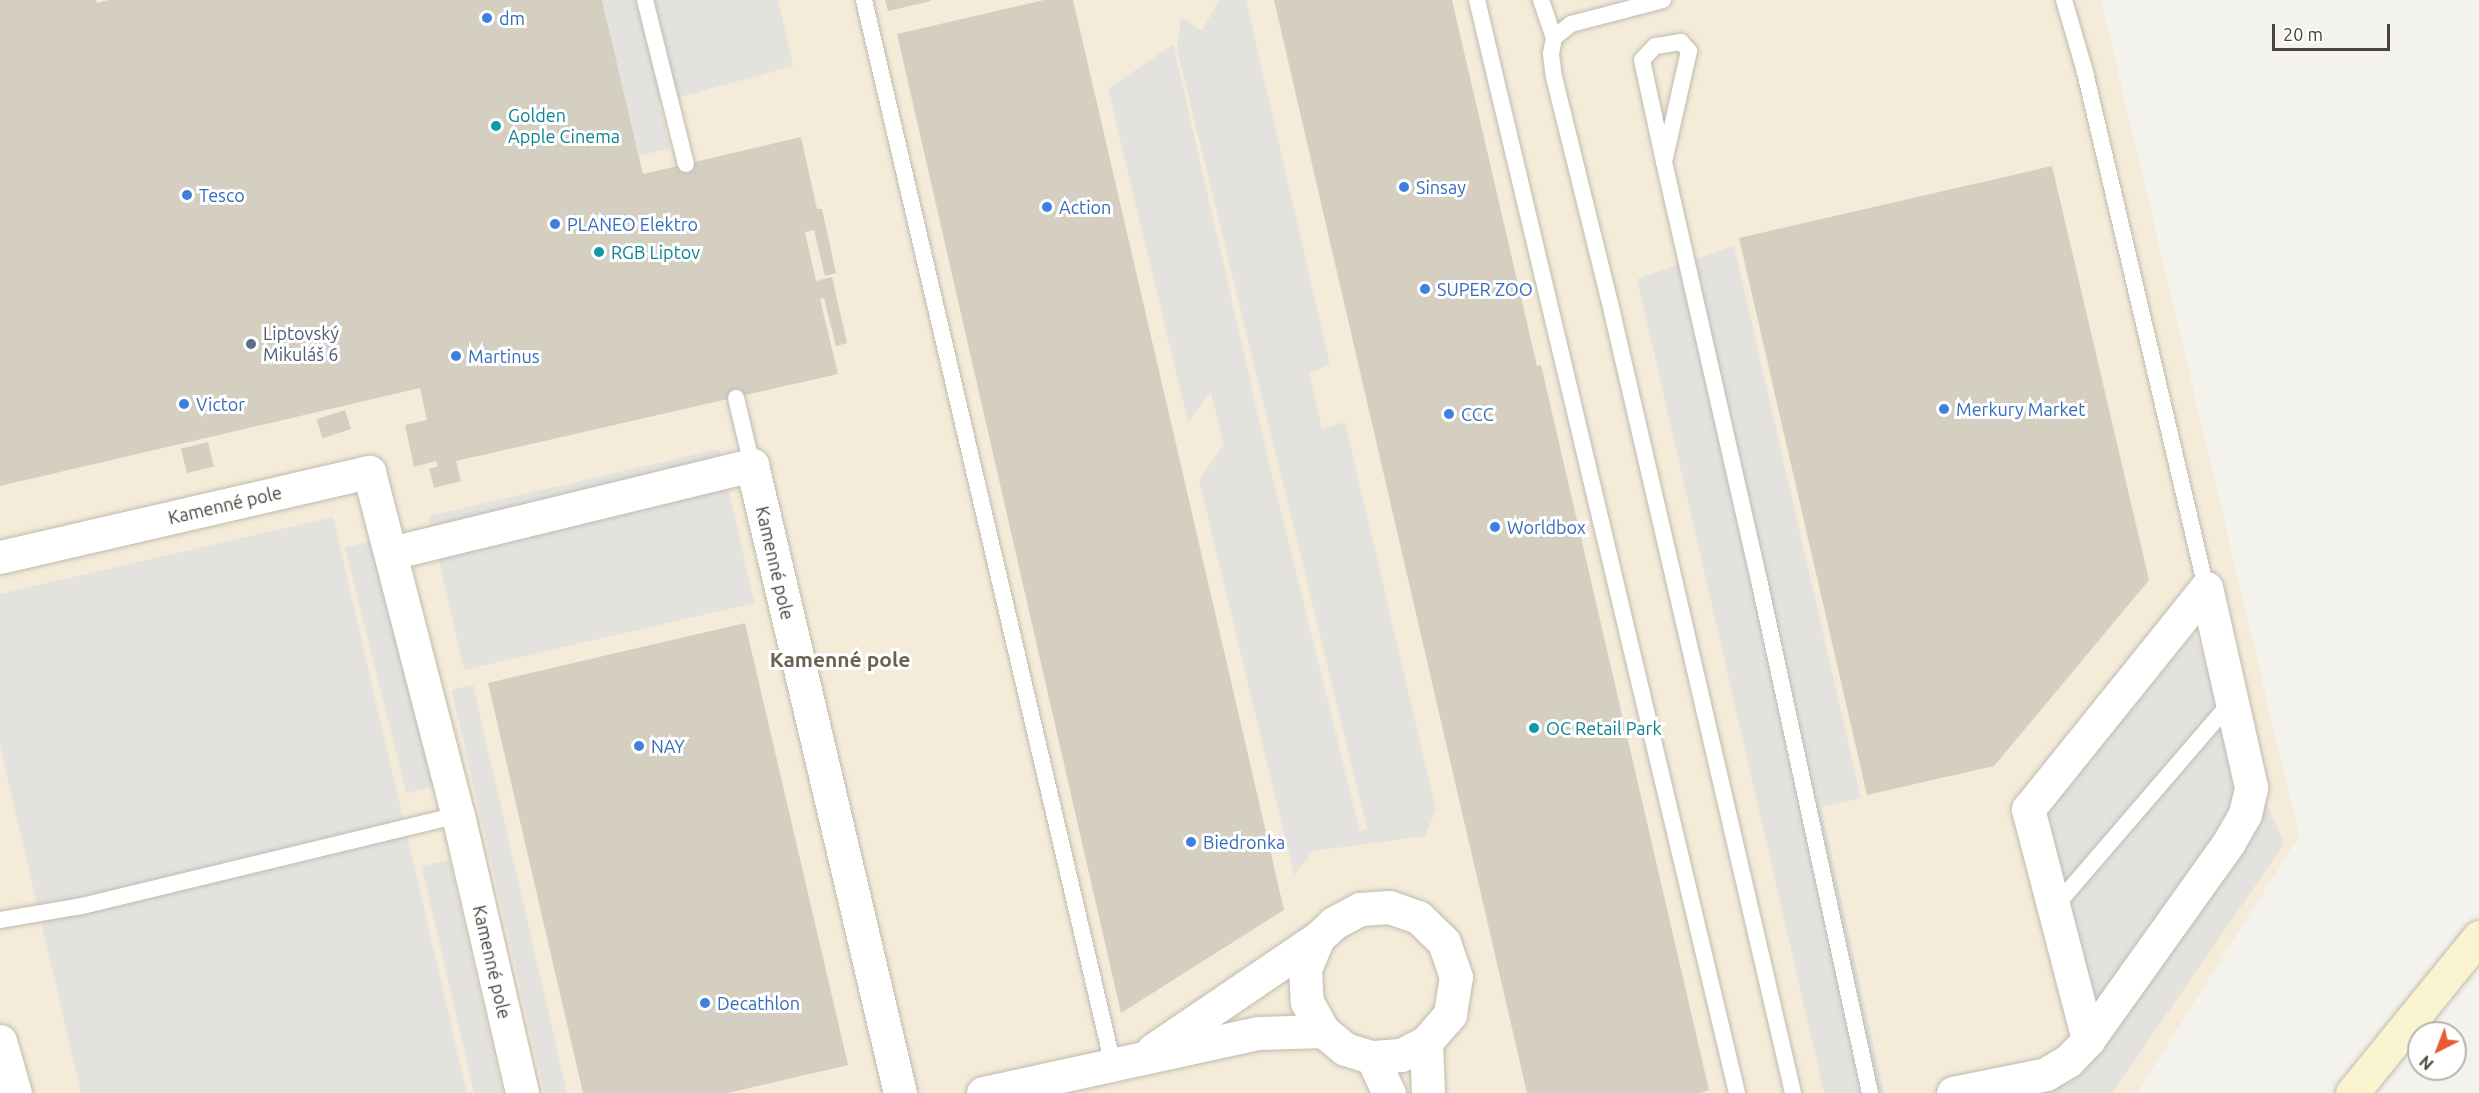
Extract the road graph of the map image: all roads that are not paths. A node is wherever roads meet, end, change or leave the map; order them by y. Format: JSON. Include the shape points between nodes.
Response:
{"nodes":[{"id":1,"x":645,"y":0,"type":"edge"},
{"id":2,"x":864,"y":0,"type":"edge"},
{"id":3,"x":1478,"y":0,"type":"edge"},
{"id":4,"x":1541,"y":0,"type":"edge"},
{"id":5,"x":1663,"y":0,"type":"edge"},
{"id":6,"x":2064,"y":0,"type":"edge"},
{"id":7,"x":1554,"y":38,"type":"junction"},
{"id":8,"x":1664,"y":162,"type":"junction"},
{"id":9,"x":686,"y":164,"type":"dead end"},
{"id":10,"x":736,"y":398,"type":"dead end"},
{"id":11,"x":752,"y":465,"type":"junction"},
{"id":12,"x":391,"y":553,"type":"junction"},
{"id":13,"x":0,"y":557,"type":"edge"},
{"id":14,"x":2206,"y":588,"type":"junction"},
{"id":15,"x":2232,"y":701,"type":"junction"},
{"id":16,"x":458,"y":816,"type":"junction"},
{"id":17,"x":2053,"y":909,"type":"junction"},
{"id":18,"x":0,"y":920,"type":"edge"},
{"id":19,"x":1318,"y":938,"type":"junction"},
{"id":20,"x":2479,"y":938,"type":"edge"},
{"id":21,"x":1323,"y":1031,"type":"junction"},
{"id":22,"x":2088,"y":1040,"type":"junction"},
{"id":23,"x":0,"y":1041,"type":"edge"},
{"id":24,"x":1426,"y":1042,"type":"junction"},
{"id":25,"x":1372,"y":1057,"type":"junction"},
{"id":26,"x":1126,"y":1062,"type":"junction"},
{"id":27,"x":1040,"y":1087,"type":"edge"},
{"id":28,"x":15,"y":1093,"type":"edge"},
{"id":29,"x":522,"y":1093,"type":"edge"},
{"id":30,"x":900,"y":1093,"type":"edge"},
{"id":31,"x":983,"y":1093,"type":"edge"},
{"id":32,"x":1389,"y":1093,"type":"edge"},
{"id":33,"x":1428,"y":1093,"type":"edge"},
{"id":34,"x":1737,"y":1093,"type":"edge"},
{"id":35,"x":1792,"y":1093,"type":"edge"},
{"id":36,"x":1870,"y":1093,"type":"edge"},
{"id":37,"x":1953,"y":1093,"type":"edge"},
{"id":38,"x":2352,"y":1093,"type":"edge"}],
"edges":[{"from":1,"to":9,"type":"lane"},
{"from":2,"to":26,"type":"lane"},
{"from":3,"to":34,"type":"lane"},
{"from":4,"to":7,"type":"lane"},
{"from":5,"to":7,"type":"lane","via":[[1571,24]]},
{"from":6,"to":14,"type":"lane","via":[[2085,72]]},
{"from":7,"to":35,"type":"lane","via":[[1554,77]]},
{"from":8,"to":8,"type":"lane","via":[[1642,60],[1655,46],[1681,42],[1689,51]]},
{"from":8,"to":36,"type":"lane"},
{"from":10,"to":11,"type":"lane"},
{"from":11,"to":12,"type":"street"},
{"from":11,"to":30,"type":"street","name":"Kamenné pole"},
{"from":12,"to":13,"type":"street","name":"Kamenné pole","via":[[369,472]]},
{"from":12,"to":16,"type":"street","name":"Kamenné pole"},
{"from":14,"to":15,"type":"street"},
{"from":14,"to":17,"type":"street","via":[[2028,809]]},
{"from":15,"to":17,"type":"lane"},
{"from":15,"to":22,"type":"street","via":[[2251,787],[2245,814]]},
{"from":16,"to":18,"type":"lane","via":[[82,906]]},
{"from":16,"to":29,"type":"street","name":"Kamenné pole"},
{"from":17,"to":22,"type":"street"},
{"from":19,"to":21,"type":"street","via":[[1305,969],[1307,1002]]},
{"from":19,"to":24,"type":"street","via":[[1334,922],[1360,909],[1389,907],[1418,917],[1444,942],[1456,977],[1453,995],[1449,1014]]},
{"from":19,"to":26,"type":"street"},
{"from":20,"to":38,"type":"main road"},
{"from":21,"to":25,"type":"street","via":[[1345,1049]]},
{"from":21,"to":26,"type":"street","via":[[1259,1033]]},
{"from":22,"to":37,"type":"street","via":[[2068,1061],[2046,1074]]},
{"from":23,"to":28,"type":"street"},
{"from":24,"to":25,"type":"street","via":[[1401,1055]]},
{"from":24,"to":33,"type":"street"},
{"from":25,"to":32,"type":"street"},
{"from":26,"to":27,"type":"street"},
{"from":27,"to":31,"type":"street"}]}
